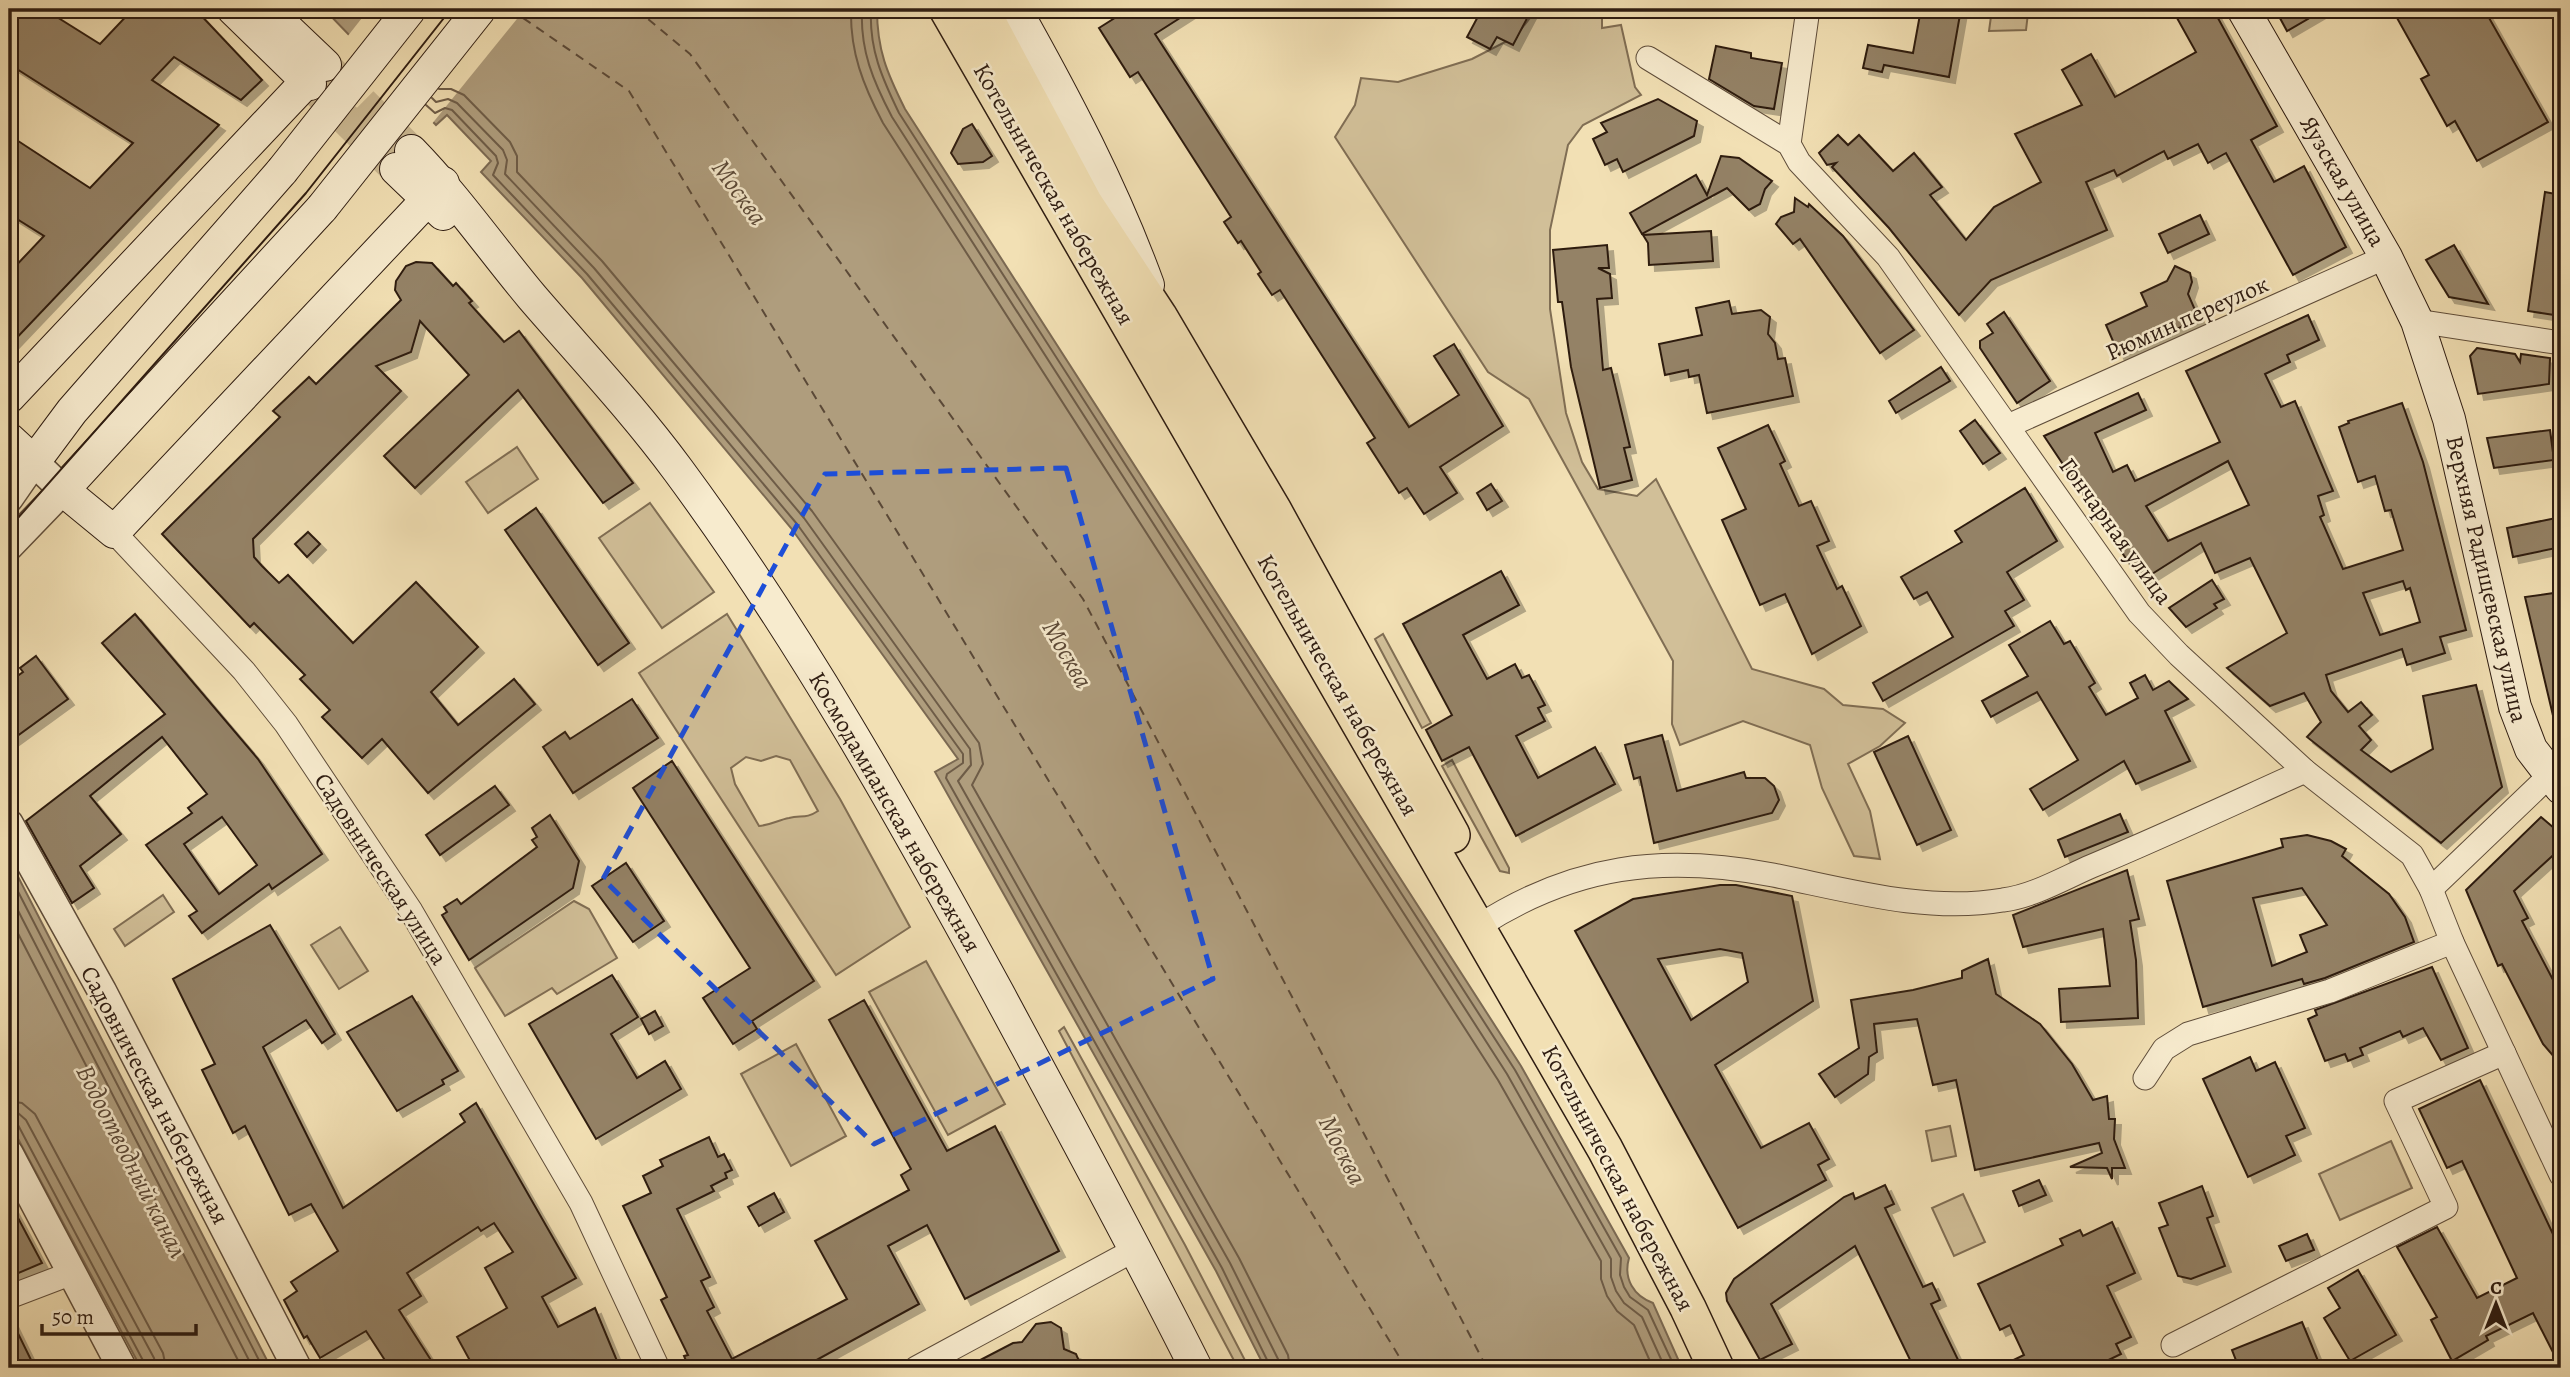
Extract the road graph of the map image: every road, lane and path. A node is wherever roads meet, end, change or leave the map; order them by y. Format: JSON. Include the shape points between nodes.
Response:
{"nodes":[{"id":1,"x":233,"y":9,"type":"edge"},
{"id":2,"x":266,"y":9,"type":"edge"},
{"id":3,"x":410,"y":9,"type":"edge"},
{"id":4,"x":480,"y":9,"type":"edge"},
{"id":5,"x":947,"y":9,"type":"edge"},
{"id":6,"x":981,"y":9,"type":"edge"},
{"id":7,"x":1015,"y":9,"type":"edge"},
{"id":8,"x":1808,"y":9,"type":"edge"},
{"id":9,"x":2243,"y":9,"type":"edge"},
{"id":10,"x":1648,"y":58,"type":"dead end"},
{"id":11,"x":314,"y":77,"type":"junction"},
{"id":12,"x":1789,"y":144,"type":"junction"},
{"id":13,"x":403,"y":160,"type":"tunnel mouth"},
{"id":14,"x":435,"y":192,"type":"junction"},
{"id":15,"x":2386,"y":257,"type":"junction"},
{"id":16,"x":1159,"y":316,"type":"junction"},
{"id":17,"x":2417,"y":321,"type":"junction"},
{"id":18,"x":2561,"y":344,"type":"edge"},
{"id":19,"x":2432,"y":360,"type":"joint"},
{"id":20,"x":9,"y":397,"type":"edge"},
{"id":21,"x":2008,"y":426,"type":"junction"},
{"id":22,"x":9,"y":439,"type":"edge"},
{"id":23,"x":34,"y":462,"type":"junction"},
{"id":24,"x":63,"y":490,"type":"junction"},
{"id":25,"x":9,"y":498,"type":"edge"},
{"id":26,"x":114,"y":532,"type":"junction"},
{"id":27,"x":9,"y":546,"type":"edge"},
{"id":28,"x":2305,"y":771,"type":"junction"},
{"id":29,"x":2555,"y":782,"type":"edge"},
{"id":30,"x":9,"y":824,"type":"edge"},
{"id":31,"x":2431,"y":889,"type":"junction"},
{"id":32,"x":1488,"y":921,"type":"junction"},
{"id":33,"x":2452,"y":942,"type":"junction"},
{"id":34,"x":2504,"y":1053,"type":"junction"},
{"id":35,"x":2145,"y":1078,"type":"dead end"},
{"id":36,"x":9,"y":1154,"type":"edge"},
{"id":37,"x":2561,"y":1175,"type":"edge"},
{"id":38,"x":1136,"y":1250,"type":"junction"},
{"id":39,"x":72,"y":1273,"type":"junction"},
{"id":40,"x":9,"y":1297,"type":"edge"},
{"id":41,"x":2173,"y":1345,"type":"dead end"},
{"id":42,"x":122,"y":1368,"type":"edge"},
{"id":43,"x":297,"y":1368,"type":"edge"},
{"id":44,"x":658,"y":1368,"type":"edge"},
{"id":45,"x":916,"y":1368,"type":"edge"},
{"id":46,"x":1196,"y":1368,"type":"edge"},
{"id":47,"x":1716,"y":1368,"type":"edge"},
{"id":48,"x":1734,"y":1368,"type":"edge"}],
"edges":[{"from":1,"to":11,"type":"main road"},
{"from":2,"to":11,"type":"main road"},
{"from":3,"to":23,"type":"main road","bridge":true,"via":[[282,171],[72,411]]},
{"from":4,"to":24,"type":"main road","bridge":true,"via":[[322,208]]},
{"from":5,"to":32,"type":"main road","name":"Котельническая набережная"},
{"from":6,"to":16,"type":"main road","name":"Котельническая набережная","via":[[1084,202]]},
{"from":7,"to":16,"type":"main road","via":[[1100,167]]},
{"from":8,"to":12,"type":"street"},
{"from":9,"to":15,"type":"main road","name":"Яузская улица"},
{"from":10,"to":12,"type":"street","name":"Гончарная улица"},
{"from":11,"to":20,"type":"main road"},
{"from":12,"to":21,"type":"street","name":"Гончарная улица","via":[[1799,162],[1888,257]]},
{"from":13,"to":14,"type":"main road","name":"Космодамианская набережная"},
{"from":14,"to":26,"type":"main road"},
{"from":14,"to":38,"type":"main road","name":"Космодамианская набережная","via":[[604,377],[677,468],[759,584],[826,689],[958,920]]},
{"from":15,"to":17,"type":"main road","name":"Яузская улица"},
{"from":15,"to":21,"type":"street","name":"Рюмин переулок"},
{"from":16,"to":32,"type":"main road","name":"Котельническая набережная","via":[[1333,615]]},
{"from":17,"to":18,"type":"street"},
{"from":17,"to":19,"type":"main road","name":"Яузская улица"},
{"from":19,"to":29,"type":"main road","name":"Верхняя Радищевская улица","via":[[2515,707],[2531,749]]},
{"from":21,"to":28,"type":"street","name":"Гончарная улица","via":[[2140,613]]},
{"from":22,"to":23,"type":"main road","name":"Садовническая улица"},
{"from":23,"to":24,"type":"street","name":"Садовническая улица"},
{"from":23,"to":25,"type":"street"},
{"from":24,"to":26,"type":"main road","name":"Садовническая улица"},
{"from":24,"to":27,"type":"street"},
{"from":26,"to":44,"type":"street","name":"Садовническая улица","via":[[244,671],[286,724],[405,900],[581,1203]]},
{"from":28,"to":31,"type":"street","name":"Гончарная улица","via":[[2400,843]]},
{"from":28,"to":32,"type":"street","via":[[2149,842],[2004,900],[1869,897],[1725,867],[1685,864],[1612,869],[1536,893]]},
{"from":29,"to":31,"type":"street"},
{"from":30,"to":43,"type":"street","name":"Садовническая набережная","via":[[102,991]]},
{"from":31,"to":33,"type":"street","name":"Гончарная улица"},
{"from":32,"to":47,"type":"main road","name":"Котельническая набережная"},
{"from":32,"to":48,"type":"main road","name":"Котельническая набережная","via":[[1693,1283]]},
{"from":33,"to":34,"type":"street","name":"Гончарная улица"},
{"from":33,"to":35,"type":"street","via":[[2321,994],[2188,1034],[2164,1049]]},
{"from":34,"to":37,"type":"street","name":"Гончарная улица"},
{"from":34,"to":41,"type":"street","via":[[2396,1101],[2446,1207]]},
{"from":36,"to":39,"type":"street"},
{"from":38,"to":45,"type":"street"},
{"from":38,"to":46,"type":"main road","name":"Космодамианская набережная"},
{"from":39,"to":40,"type":"street"},
{"from":39,"to":42,"type":"street"}]}
